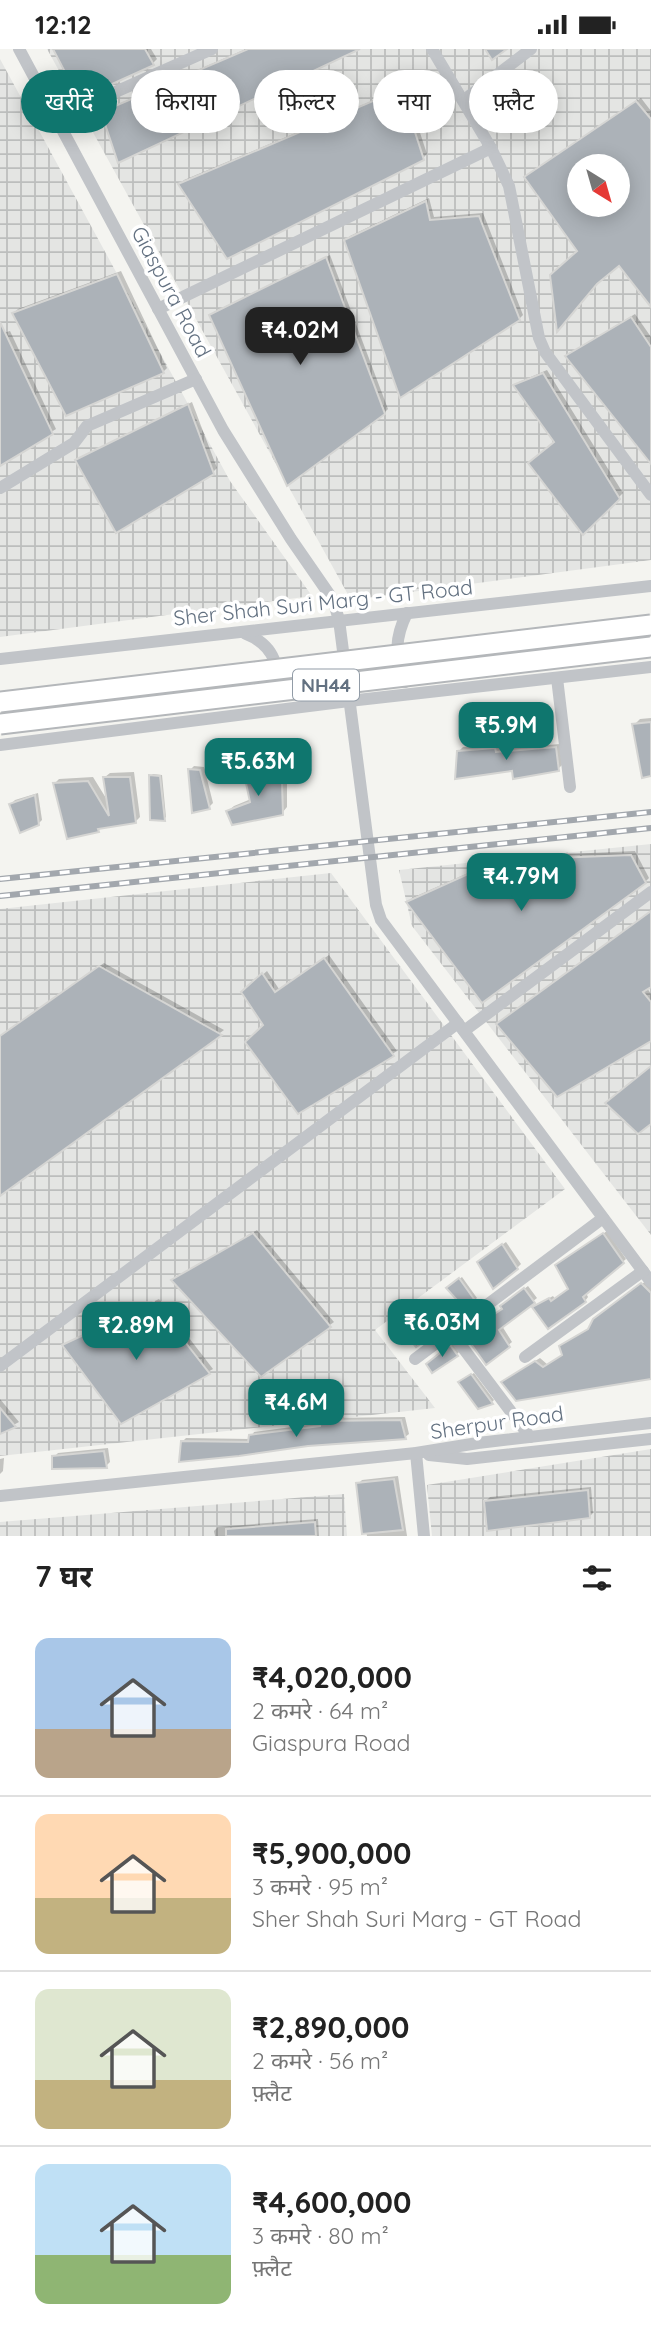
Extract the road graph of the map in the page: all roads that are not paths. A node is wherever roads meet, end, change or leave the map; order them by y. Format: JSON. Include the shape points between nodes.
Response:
{"nodes":[{"id":1,"x":19,"y":49,"type":"edge"},
{"id":2,"x":212,"y":49,"type":"edge"},
{"id":3,"x":432,"y":49,"type":"edge"},
{"id":4,"x":531,"y":49,"type":"edge"},
{"id":5,"x":31,"y":70,"type":"edge"},
{"id":6,"x":117,"y":91,"type":"edge"},
{"id":7,"x":464,"y":100,"type":"junction"},
{"id":8,"x":65,"y":133,"type":"edge"},
{"id":9,"x":491,"y":148,"type":"junction"},
{"id":10,"x":158,"y":309,"type":"junction"},
{"id":11,"x":196,"y":379,"type":"junction"},
{"id":12,"x":0,"y":488,"type":"edge"},
{"id":13,"x":651,"y":495,"type":"edge"},
{"id":14,"x":651,"y":586,"type":"edge"},
{"id":15,"x":407,"y":613,"type":"junction"},
{"id":16,"x":339,"y":620,"type":"junction"},
{"id":17,"x":651,"y":625,"type":"edge"},
{"id":18,"x":243,"y":632,"type":"junction"},
{"id":19,"x":651,"y":647,"type":"edge"},
{"id":20,"x":0,"y":659,"type":"edge"},
{"id":21,"x":651,"y":667,"type":"edge"},
{"id":22,"x":557,"y":678,"type":"junction"},
{"id":23,"x":413,"y":694,"type":"junction"},
{"id":24,"x":349,"y":701,"type":"junction"},
{"id":25,"x":0,"y":702,"type":"edge"},
{"id":26,"x":257,"y":712,"type":"junction"},
{"id":27,"x":0,"y":724,"type":"edge"},
{"id":28,"x":0,"y":745,"type":"edge"},
{"id":29,"x":570,"y":787,"type":"dead end"},
{"id":30,"x":651,"y":892,"type":"edge"},
{"id":31,"x":461,"y":1027,"type":"junction"},
{"id":32,"x":603,"y":1218,"type":"junction"},
{"id":33,"x":647,"y":1277,"type":"edge"},
{"id":34,"x":451,"y":1332,"type":"junction"},
{"id":35,"x":525,"y":1357,"type":"dead end"},
{"id":36,"x":415,"y":1359,"type":"dead end"},
{"id":37,"x":0,"y":1366,"type":"edge"},
{"id":38,"x":651,"y":1423,"type":"edge"},
{"id":39,"x":530,"y":1437,"type":"junction"},
{"id":40,"x":651,"y":1439,"type":"edge"},
{"id":41,"x":416,"y":1453,"type":"junction"},
{"id":42,"x":0,"y":1496,"type":"edge"},
{"id":43,"x":424,"y":1536,"type":"edge"}],
"edges":[{"from":1,"to":5,"type":"street","name":"Giaspura Road"},
{"from":2,"to":6,"type":"street"},
{"from":3,"to":7,"type":"street"},
{"from":4,"to":7,"type":"street"},
{"from":7,"to":9,"type":"street"},
{"from":8,"to":10,"type":"street","name":"Giaspura Road"},
{"from":9,"to":10,"type":"street"},
{"from":9,"to":13,"type":"street","via":[[513,201],[545,352]]},
{"from":10,"to":11,"type":"street","name":"Giaspura Road"},
{"from":11,"to":12,"type":"street","via":[[87,426],[74,443]]},
{"from":11,"to":16,"type":"street","name":"Giaspura Road","via":[[230,441],[329,594]]},
{"from":14,"to":15,"type":"street","name":"Sher Shah Suri Marg - GT Road"},
{"from":15,"to":16,"type":"street","name":"Sher Shah Suri Marg - GT Road"},
{"from":15,"to":23,"type":"street","via":[[396,655]]},
{"from":16,"to":18,"type":"street","name":"Sher Shah Suri Marg - GT Road"},
{"from":16,"to":24,"type":"street","name":"Giaspura Road"},
{"from":17,"to":25,"type":"highway","number":"NH44","bridge":true},
{"from":18,"to":20,"type":"street","name":"Sher Shah Suri Marg - GT Road"},
{"from":18,"to":26,"type":"street","via":[[259,638],[278,667],[270,700]]},
{"from":19,"to":27,"type":"highway","number":"NH44","bridge":true},
{"from":21,"to":22,"type":"street"},
{"from":22,"to":23,"type":"street"},
{"from":22,"to":29,"type":"street"},
{"from":23,"to":24,"type":"street"},
{"from":24,"to":26,"type":"street"},
{"from":24,"to":31,"type":"street","name":"Giaspura Road","via":[[378,913]]},
{"from":26,"to":28,"type":"street"},
{"from":30,"to":31,"type":"street"},
{"from":31,"to":32,"type":"street","name":"Giaspura Road"},
{"from":31,"to":37,"type":"street"},
{"from":32,"to":33,"type":"street","name":"Giaspura Road"},
{"from":32,"to":34,"type":"street"},
{"from":33,"to":35,"type":"street"},
{"from":34,"to":36,"type":"street"},
{"from":34,"to":39,"type":"street"},
{"from":38,"to":39,"type":"street","name":"Sherpur Road"},
{"from":39,"to":41,"type":"street","name":"Sherpur Road"},
{"from":40,"to":41,"type":"street","name":"Sherpur Road","via":[[467,1459]]},
{"from":41,"to":42,"type":"street"},
{"from":41,"to":43,"type":"street"}]}
